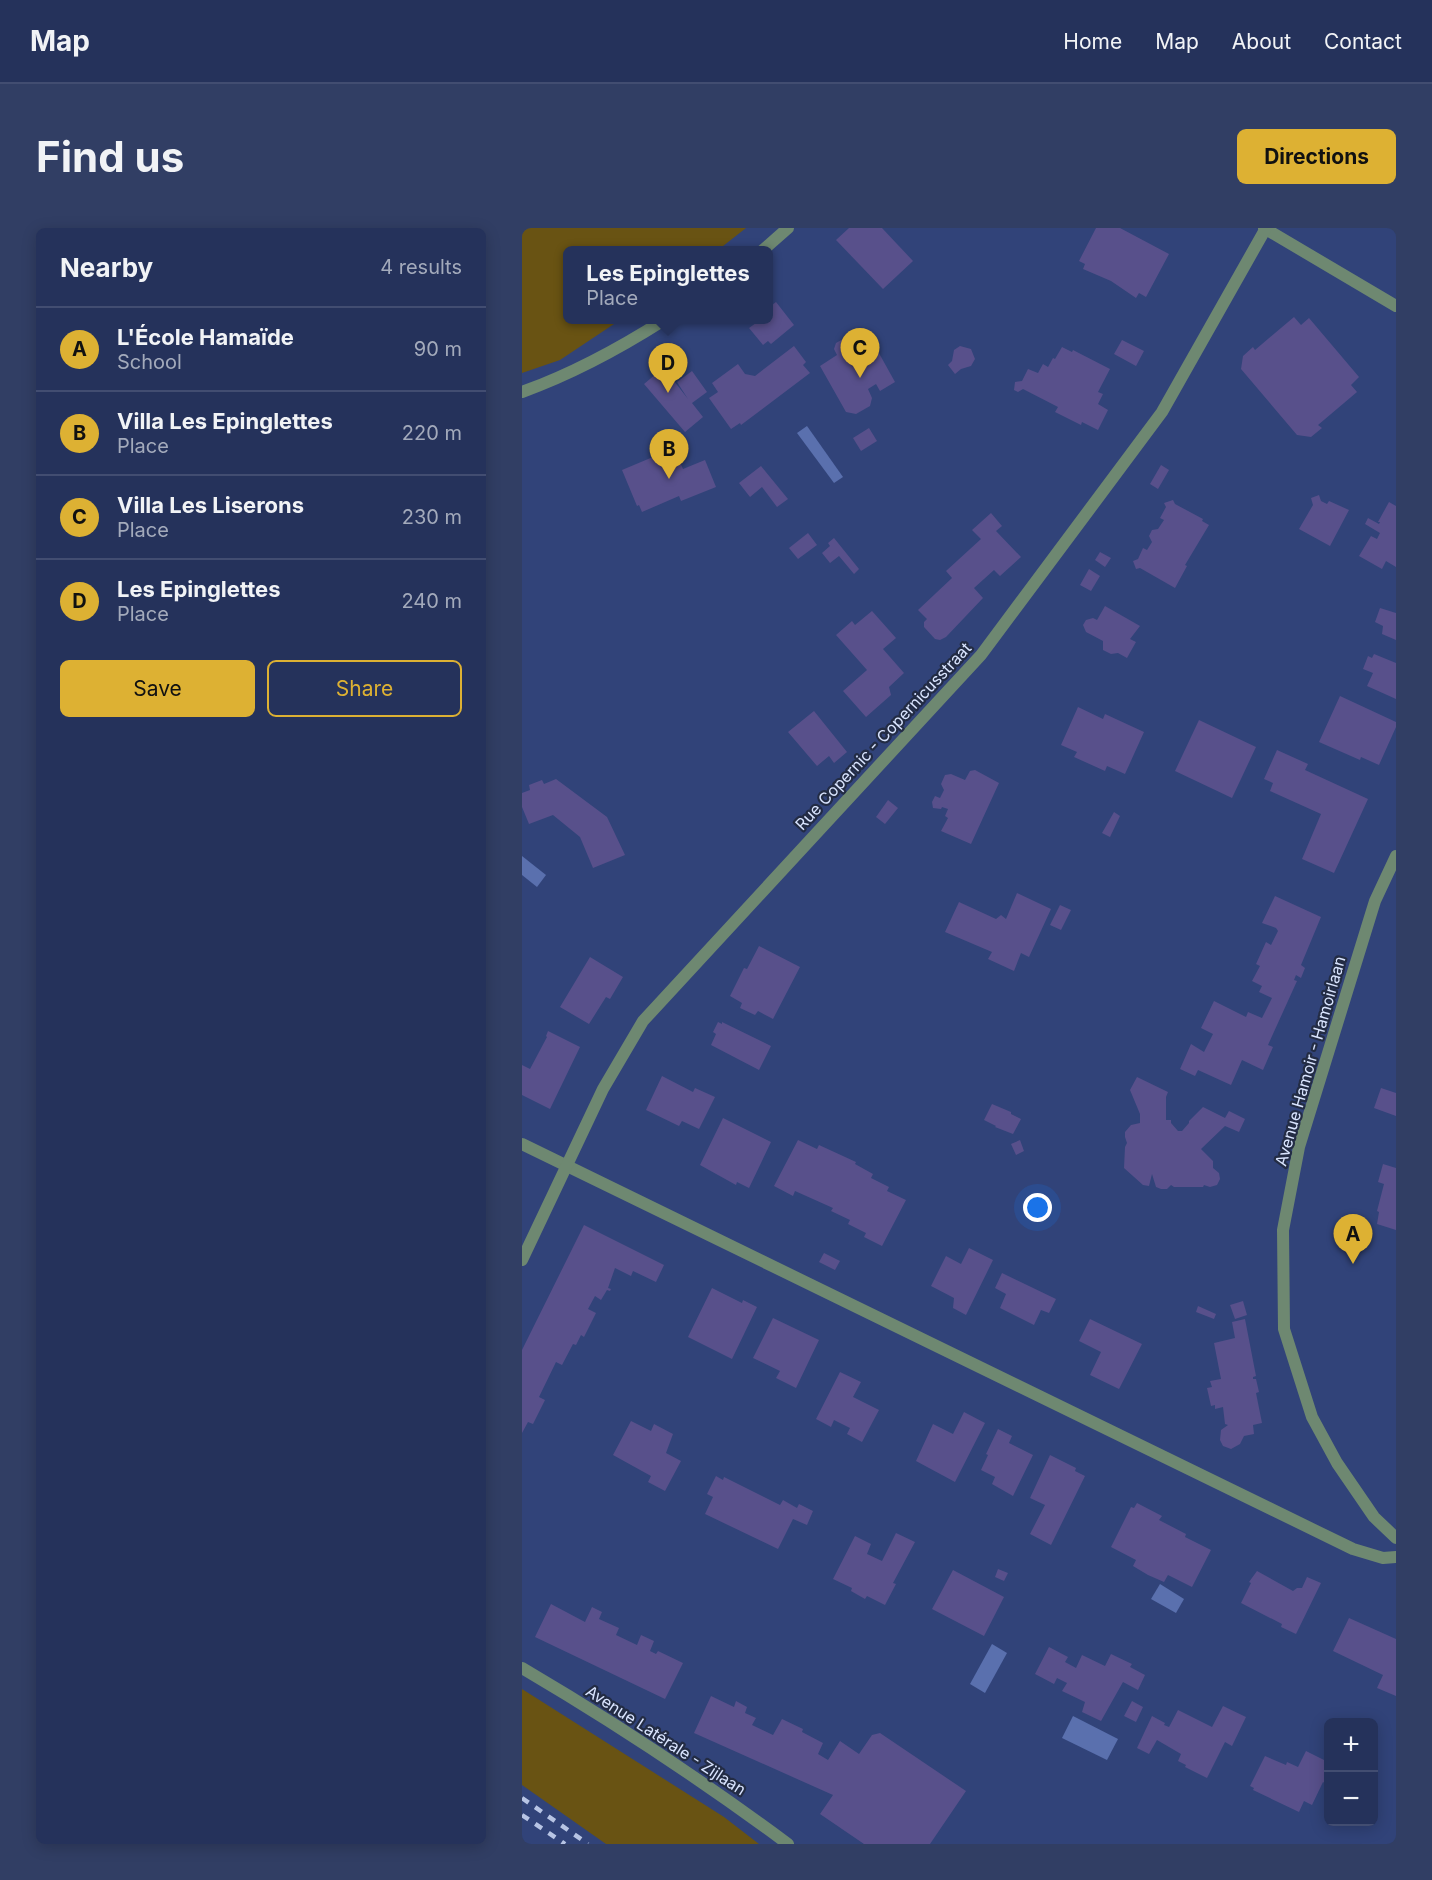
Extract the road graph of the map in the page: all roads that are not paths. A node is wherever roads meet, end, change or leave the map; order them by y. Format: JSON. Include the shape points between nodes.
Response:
{"nodes":[{"id":1,"x":788,"y":228,"type":"edge"},
{"id":2,"x":1265,"y":228,"type":"edge"},
{"id":3,"x":768,"y":246,"type":"edge"},
{"id":4,"x":1396,"y":306,"type":"edge"},
{"id":5,"x":658,"y":324,"type":"edge"},
{"id":6,"x":522,"y":392,"type":"edge"},
{"id":7,"x":1396,"y":855,"type":"edge"},
{"id":8,"x":522,"y":1144,"type":"edge"},
{"id":9,"x":567,"y":1166,"type":"junction"},
{"id":10,"x":522,"y":1260,"type":"edge"},
{"id":11,"x":1396,"y":1538,"type":"edge"},
{"id":12,"x":1396,"y":1557,"type":"edge"},
{"id":13,"x":522,"y":1668,"type":"edge"},
{"id":14,"x":788,"y":1844,"type":"edge"}],
"edges":[{"from":1,"to":3,"type":"street"},
{"from":2,"to":4,"type":"street"},
{"from":2,"to":9,"type":"street","name":"Rue Copernic - Copernicusstraat","via":[[1162,412],[1051,562],[981,655],[643,1021],[603,1089]]},
{"from":5,"to":6,"type":"street","via":[[545,384]]},
{"from":7,"to":11,"type":"street","name":"Avenue Hamoir - Hamoirlaan","via":[[1375,902],[1299,1147],[1283,1230],[1284,1329],[1312,1417],[1374,1517]]},
{"from":8,"to":9,"type":"street"},
{"from":9,"to":10,"type":"street","name":"Rue Copernic - Copernicusstraat"},
{"from":9,"to":12,"type":"street","via":[[1353,1549],[1383,1558]]},
{"from":13,"to":14,"type":"street","name":"Avenue Latérale - Zijlaan","via":[[652,1748]]}]}
